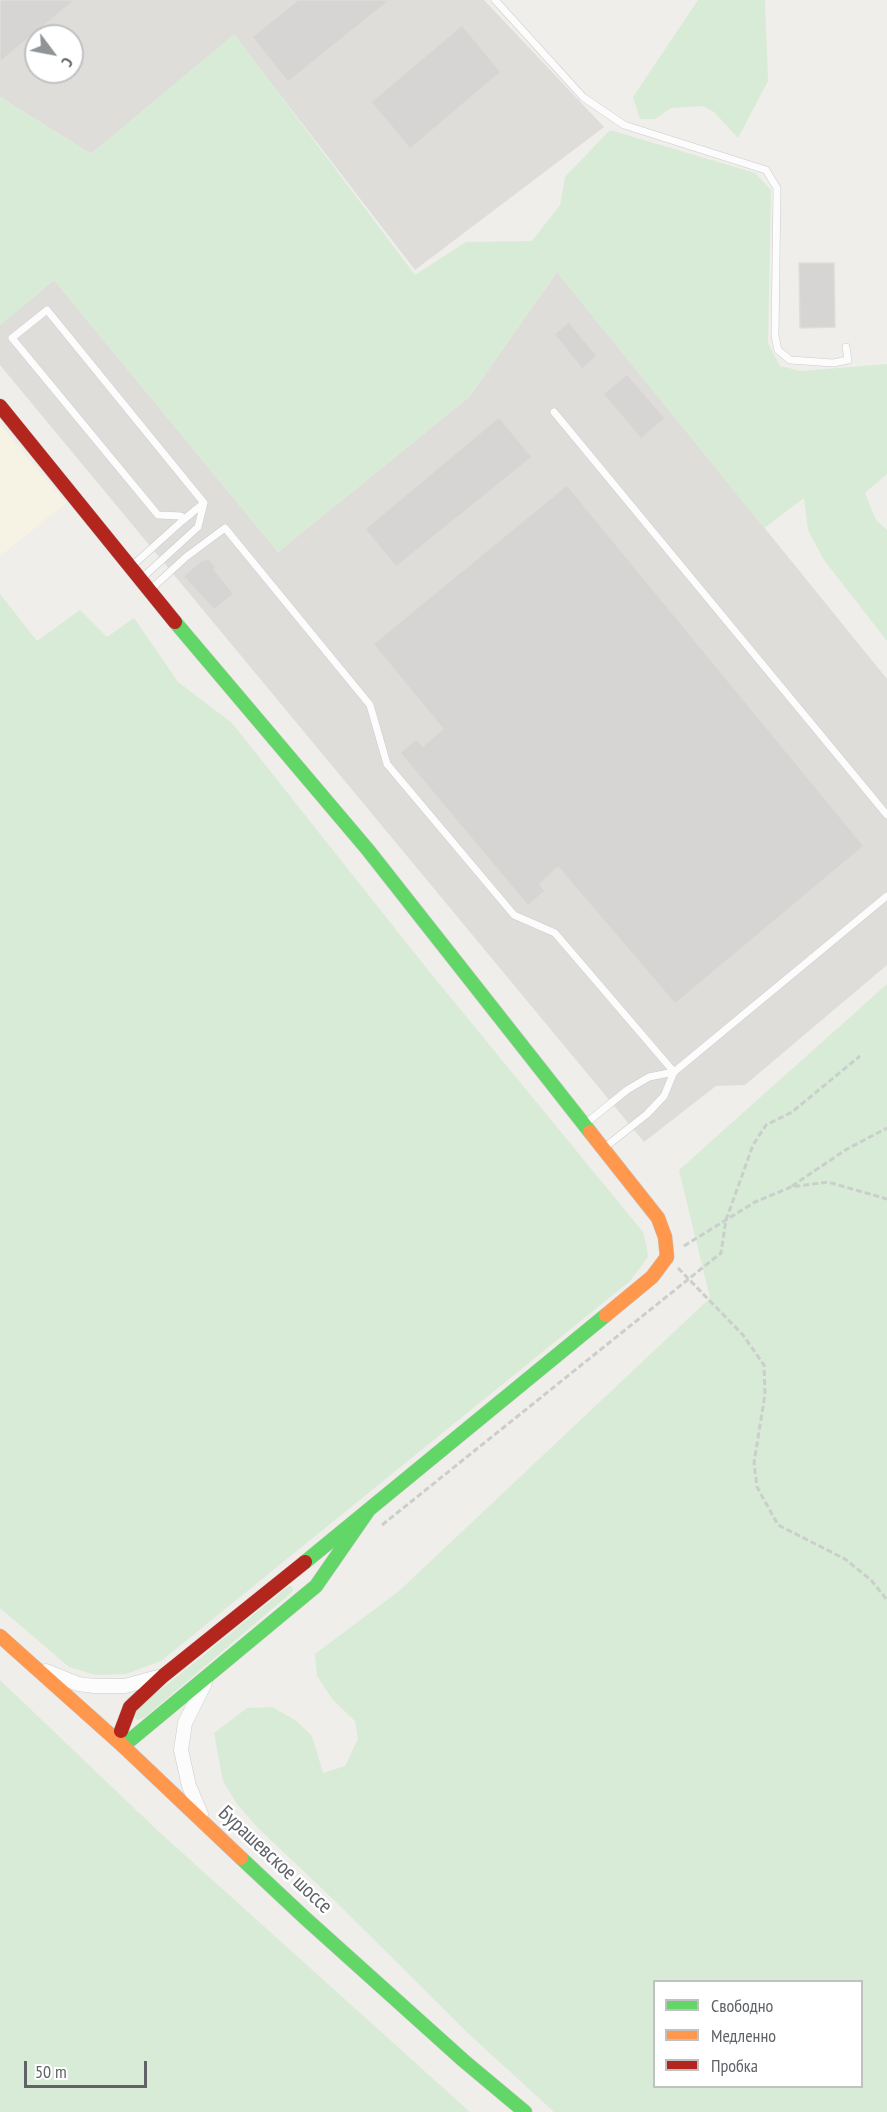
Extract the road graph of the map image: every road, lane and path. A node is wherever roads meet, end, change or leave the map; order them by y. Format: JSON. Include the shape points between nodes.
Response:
{"nodes":[{"id":1,"x":495,"y":0,"type":"edge"},
{"id":2,"x":846,"y":346,"type":"dead end"},
{"id":3,"x":0,"y":406,"type":"edge"},
{"id":4,"x":554,"y":412,"type":"dead end"},
{"id":5,"x":204,"y":503,"type":"junction"},
{"id":6,"x":182,"y":521,"type":"junction"},
{"id":7,"x":131,"y":567,"type":"junction"},
{"id":8,"x":146,"y":584,"type":"junction"},
{"id":9,"x":887,"y":815,"type":"edge"},
{"id":10,"x":887,"y":896,"type":"edge"},
{"id":11,"x":674,"y":1072,"type":"junction"},
{"id":12,"x":585,"y":1124,"type":"junction"},
{"id":13,"x":887,"y":1128,"type":"edge"},
{"id":14,"x":604,"y":1148,"type":"junction"},
{"id":15,"x":791,"y":1187,"type":"junction"},
{"id":16,"x":887,"y":1199,"type":"edge"},
{"id":17,"x":667,"y":1257,"type":"junction"},
{"id":18,"x":368,"y":1511,"type":"junction"},
{"id":19,"x":887,"y":1600,"type":"edge"},
{"id":20,"x":0,"y":1636,"type":"edge"},
{"id":21,"x":35,"y":1666,"type":"junction"},
{"id":22,"x":163,"y":1676,"type":"junction"},
{"id":23,"x":208,"y":1678,"type":"junction"},
{"id":24,"x":123,"y":1746,"type":"junction"},
{"id":25,"x":204,"y":1822,"type":"junction"},
{"id":26,"x":525,"y":2112,"type":"edge"}],
"edges":[{"from":1,"to":2,"type":"lane","via":[[583,98],[624,125],[766,170],[777,188],[778,350],[790,360],[833,363],[848,360]]},
{"from":3,"to":7,"type":"street"},
{"from":4,"to":9,"type":"lane"},
{"from":5,"to":6,"type":"lane"},
{"from":5,"to":6,"type":"lane","via":[[47,310],[12,338],[158,515],[181,516]]},
{"from":5,"to":8,"type":"lane","via":[[198,527]]},
{"from":6,"to":7,"type":"lane"},
{"from":7,"to":8,"type":"street"},
{"from":8,"to":11,"type":"lane","via":[[225,528],[370,705],[387,764],[514,915],[555,933]]},
{"from":8,"to":12,"type":"street","via":[[368,850]]},
{"from":10,"to":11,"type":"lane"},
{"from":11,"to":12,"type":"lane","via":[[649,1077]]},
{"from":11,"to":14,"type":"lane","via":[[664,1096]]},
{"from":12,"to":14,"type":"street"},
{"from":13,"to":15,"type":"path","via":[[846,1149]]},
{"from":14,"to":17,"type":"street","via":[[658,1218]]},
{"from":15,"to":16,"type":"path","via":[[828,1182]]},
{"from":15,"to":17,"type":"path","via":[[755,1202]]},
{"from":17,"to":18,"type":"street","via":[[652,1277]]},
{"from":17,"to":19,"type":"path","via":[[743,1335],[764,1365],[765,1394],[753,1462],[757,1487],[778,1525],[845,1559],[871,1580]]},
{"from":18,"to":22,"type":"street"},
{"from":18,"to":23,"type":"street","via":[[315,1586]]},
{"from":20,"to":21,"type":"street","name":"Бурашевское шоссе"},
{"from":21,"to":22,"type":"street","via":[[78,1684],[94,1686],[131,1685]]},
{"from":21,"to":24,"type":"street","name":"Бурашевское шоссе"},
{"from":22,"to":24,"type":"street","via":[[130,1707],[120,1732]]},
{"from":23,"to":24,"type":"street"},
{"from":23,"to":25,"type":"street","via":[[185,1723],[181,1750],[189,1786]]},
{"from":24,"to":25,"type":"street","name":"Бурашевское шоссе"},
{"from":25,"to":26,"type":"street","name":"Бурашевское шоссе","via":[[323,1934]]}]}
